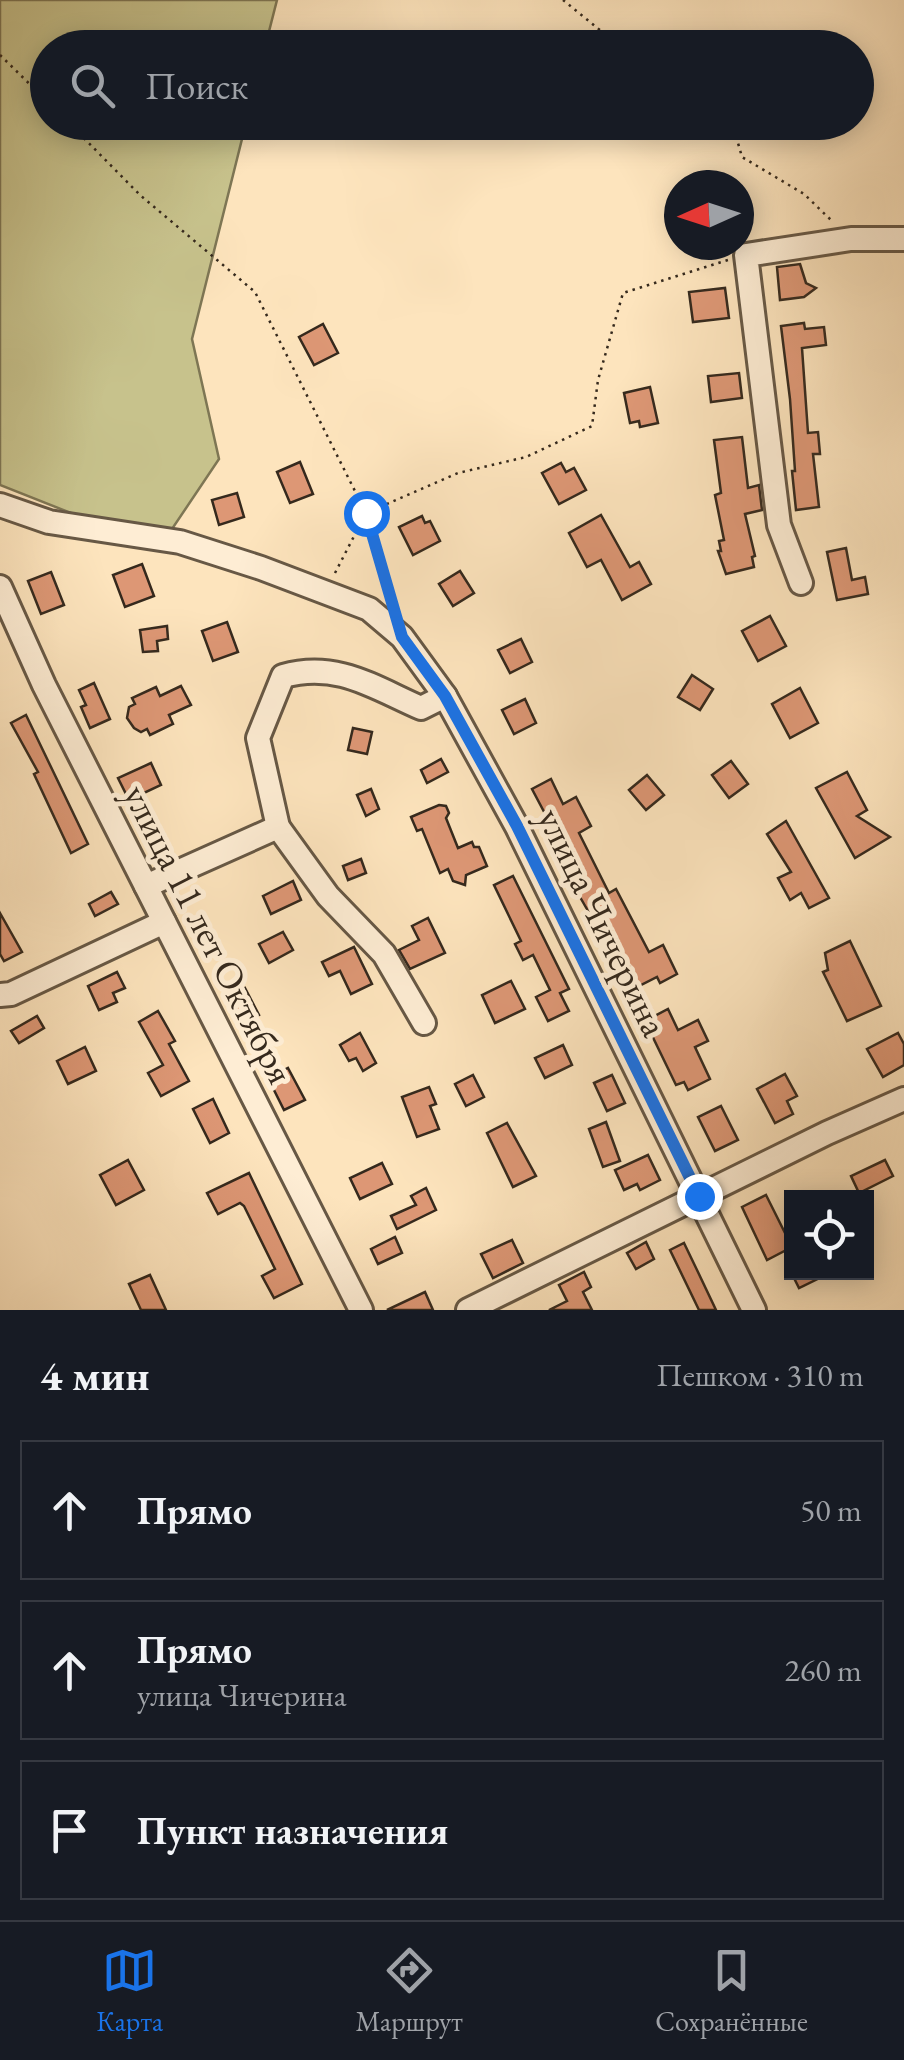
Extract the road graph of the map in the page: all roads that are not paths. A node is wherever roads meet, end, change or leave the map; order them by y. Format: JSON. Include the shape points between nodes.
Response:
{"nodes":[{"id":1,"x":904,"y":239,"type":"edge"},
{"id":2,"x":0,"y":505,"type":"edge"},
{"id":3,"x":802,"y":583,"type":"dead end"},
{"id":4,"x":0,"y":588,"type":"edge"},
{"id":5,"x":445,"y":696,"type":"junction"},
{"id":6,"x":278,"y":827,"type":"junction"},
{"id":7,"x":146,"y":886,"type":"junction"},
{"id":8,"x":164,"y":922,"type":"junction"},
{"id":9,"x":0,"y":995,"type":"edge"},
{"id":10,"x":424,"y":1023,"type":"dead end"},
{"id":11,"x":904,"y":1099,"type":"edge"},
{"id":12,"x":699,"y":1196,"type":"junction"},
{"id":13,"x":361,"y":1310,"type":"edge"},
{"id":14,"x":468,"y":1310,"type":"edge"},
{"id":15,"x":754,"y":1310,"type":"edge"}],
"edges":[{"from":1,"to":3,"type":"street","via":[[850,239],[746,255],[779,525]]},
{"from":2,"to":5,"type":"street","name":"улица Чичерина","via":[[49,522],[180,542],[369,609],[402,637]]},
{"from":4,"to":7,"type":"street","name":"улица 11 лет Октября"},
{"from":5,"to":6,"type":"street","via":[[422,708],[333,671],[283,676],[258,738]]},
{"from":5,"to":12,"type":"street","name":"улица Чичерина","via":[[517,826]]},
{"from":6,"to":7,"type":"street"},
{"from":6,"to":10,"type":"street","via":[[328,896],[384,954]]},
{"from":7,"to":8,"type":"street","name":"улица 11 лет Октября"},
{"from":8,"to":9,"type":"street"},
{"from":8,"to":13,"type":"street","name":"улица 11 лет Октября"},
{"from":11,"to":12,"type":"street"},
{"from":12,"to":14,"type":"street"},
{"from":12,"to":15,"type":"street","name":"улица Чичерина"}]}
